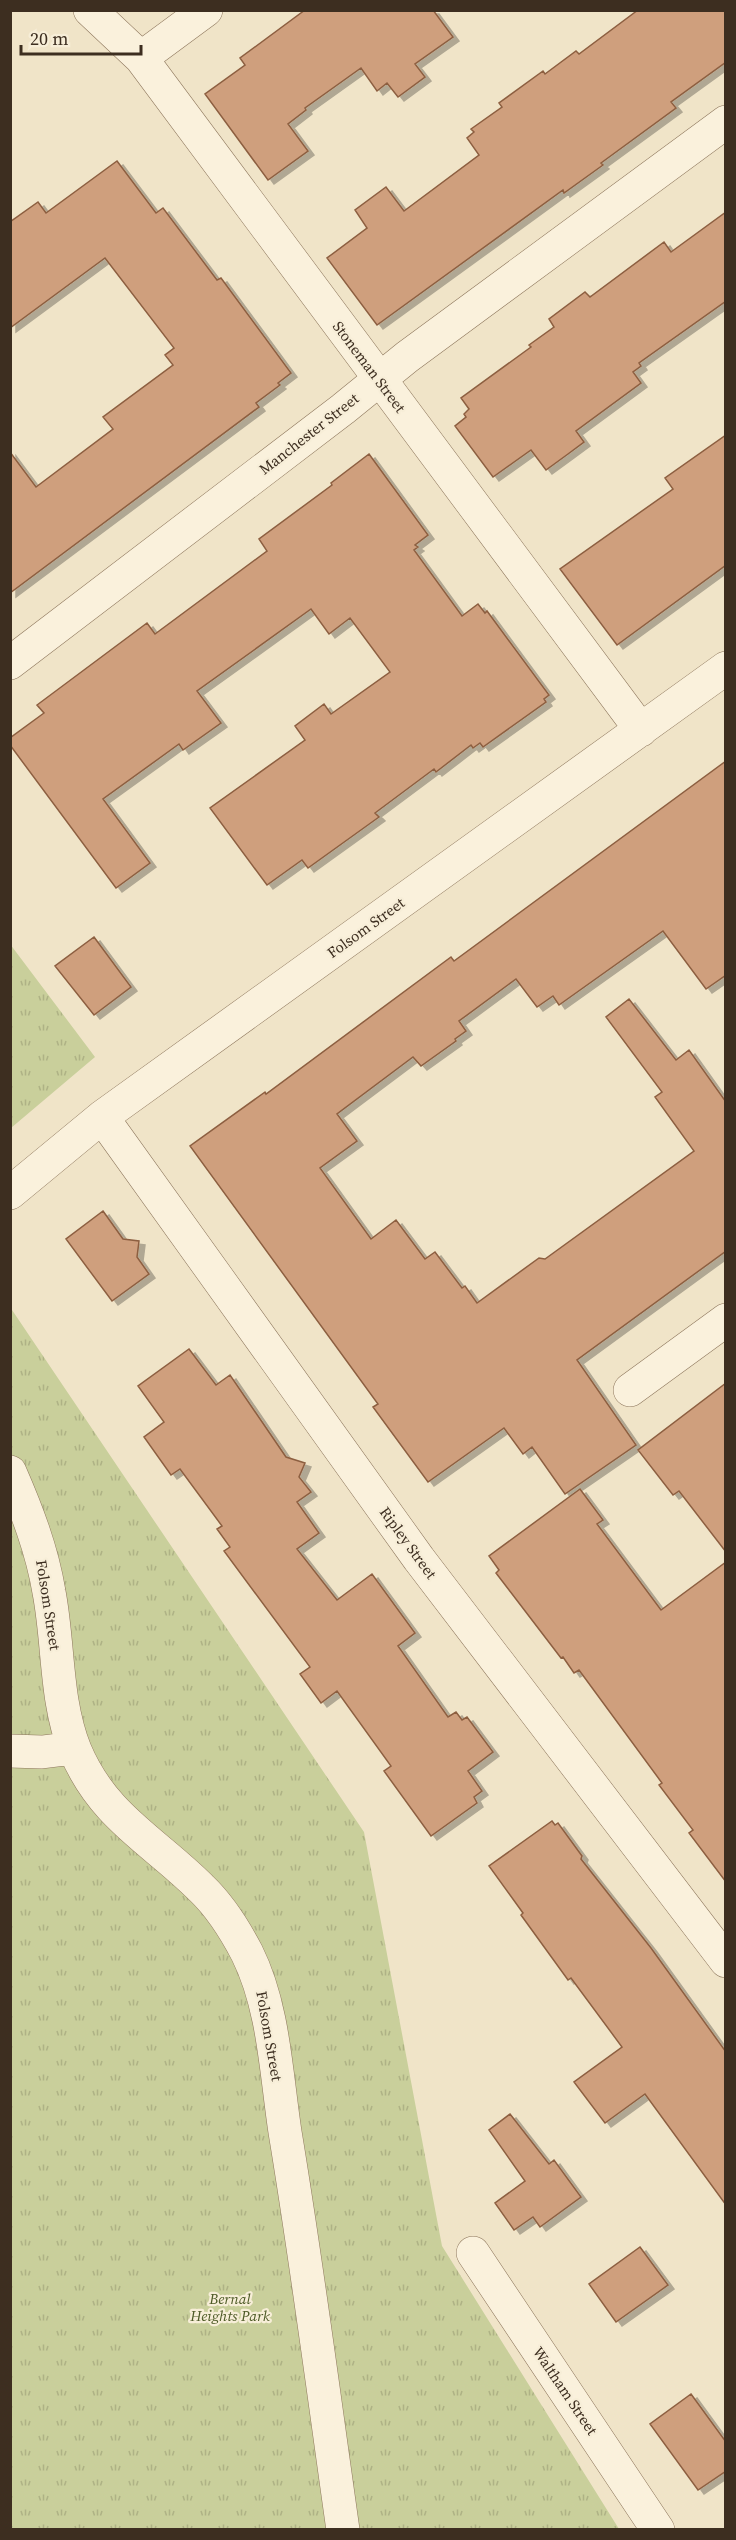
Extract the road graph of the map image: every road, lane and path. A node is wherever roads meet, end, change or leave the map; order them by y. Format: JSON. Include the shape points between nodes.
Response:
{"nodes":[{"id":1,"x":90,"y":10,"type":"edge"},
{"id":2,"x":206,"y":10,"type":"edge"},
{"id":3,"x":141,"y":58,"type":"junction"},
{"id":4,"x":726,"y":122,"type":"edge"},
{"id":5,"x":379,"y":380,"type":"junction"},
{"id":6,"x":10,"y":663,"type":"edge"},
{"id":7,"x":726,"y":668,"type":"edge"},
{"id":8,"x":641,"y":730,"type":"junction"},
{"id":9,"x":102,"y":1117,"type":"junction"},
{"id":10,"x":10,"y":1193,"type":"edge"},
{"id":11,"x":726,"y":1320,"type":"edge"},
{"id":12,"x":630,"y":1390,"type":"dead end"},
{"id":13,"x":10,"y":1472,"type":"edge"},
{"id":14,"x":74,"y":1748,"type":"junction"},
{"id":15,"x":10,"y":1751,"type":"edge"},
{"id":16,"x":726,"y":1961,"type":"edge"},
{"id":17,"x":473,"y":2253,"type":"dead end"},
{"id":18,"x":343,"y":2529,"type":"edge"},
{"id":19,"x":658,"y":2529,"type":"edge"}],
"edges":[{"from":1,"to":3,"type":"street","name":"Stoneman Street"},
{"from":2,"to":3,"type":"street"},
{"from":3,"to":5,"type":"street","name":"Stoneman Street"},
{"from":4,"to":5,"type":"street","name":"Manchester Street"},
{"from":5,"to":6,"type":"street","name":"Manchester Street"},
{"from":5,"to":8,"type":"street","name":"Stoneman Street"},
{"from":7,"to":8,"type":"street","name":"Folsom Street"},
{"from":8,"to":9,"type":"street","name":"Folsom Street"},
{"from":9,"to":10,"type":"street","name":"Folsom Street"},
{"from":9,"to":16,"type":"street","name":"Ripley Street","via":[[419,1559]]},
{"from":11,"to":12,"type":"street"},
{"from":13,"to":14,"type":"street","name":"Folsom Street","via":[[36,1536],[49,1592],[63,1705]]},
{"from":14,"to":15,"type":"street"},
{"from":14,"to":18,"type":"street","name":"Folsom Street","via":[[94,1789],[129,1826],[203,1889],[228,1920],[262,1992]]},
{"from":17,"to":19,"type":"street","name":"Waltham Street"}]}
